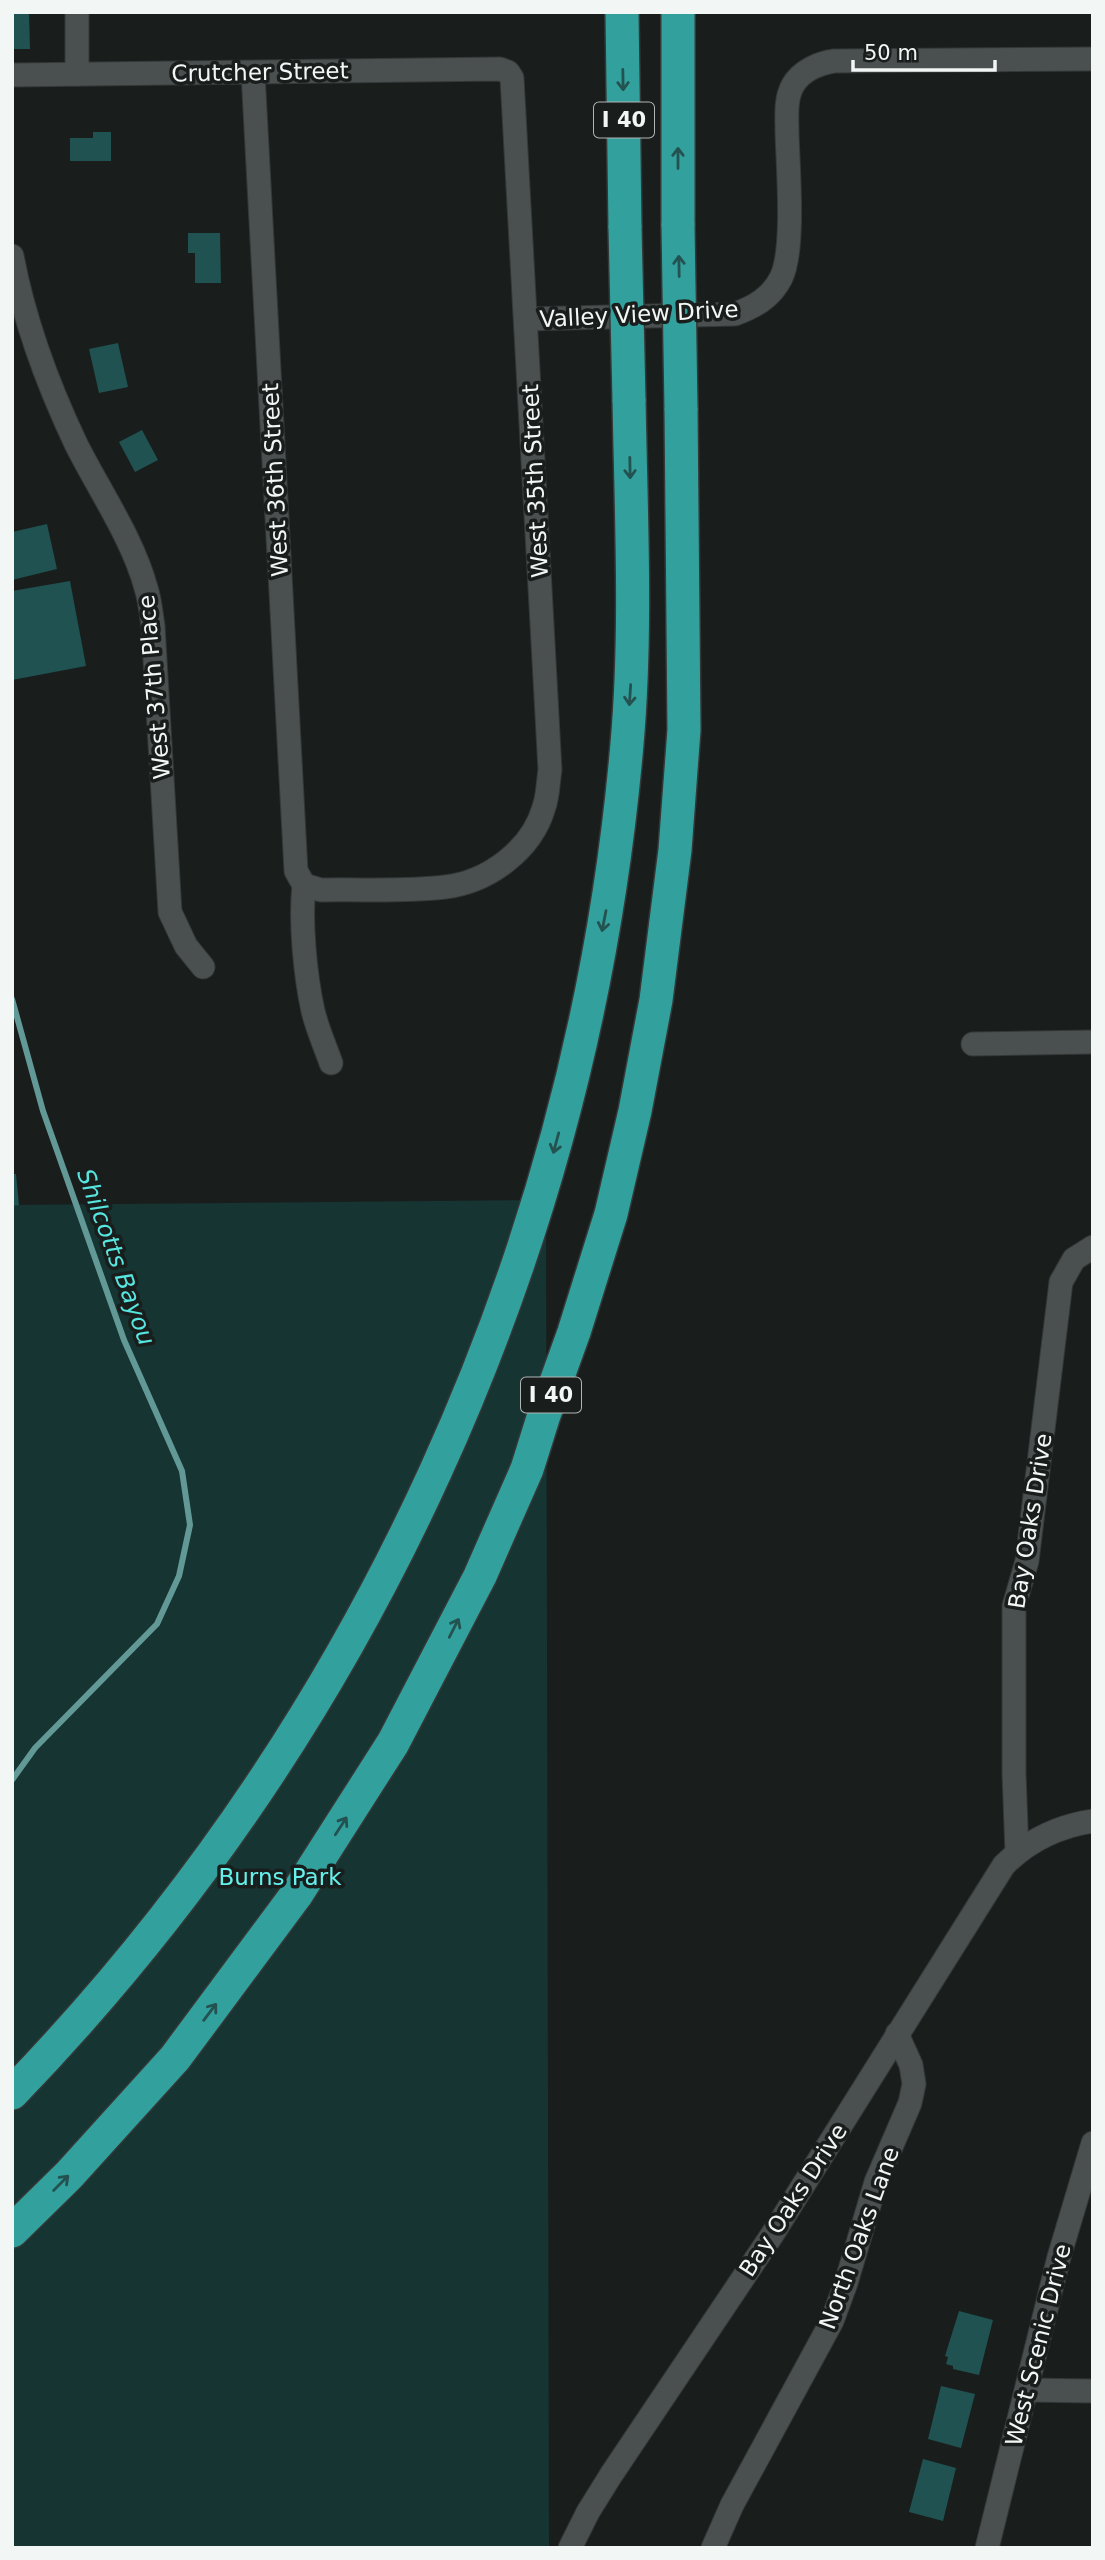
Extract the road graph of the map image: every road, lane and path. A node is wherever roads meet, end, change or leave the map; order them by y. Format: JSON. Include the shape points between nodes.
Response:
{"nodes":[{"id":1,"x":77,"y":12,"type":"edge"},
{"id":2,"x":622,"y":12,"type":"edge"},
{"id":3,"x":678,"y":12,"type":"edge"},
{"id":4,"x":1093,"y":59,"type":"edge"},
{"id":5,"x":508,"y":72,"type":"joint"},
{"id":6,"x":253,"y":73,"type":"junction"},
{"id":7,"x":77,"y":74,"type":"junction"},
{"id":8,"x":12,"y":75,"type":"edge"},
{"id":9,"x":12,"y":256,"type":"edge"},
{"id":10,"x":526,"y":319,"type":"junction"},
{"id":11,"x":304,"y":885,"type":"junction"},
{"id":12,"x":203,"y":967,"type":"dead end"},
{"id":13,"x":1093,"y":1042,"type":"edge"},
{"id":14,"x":973,"y":1044,"type":"dead end"},
{"id":15,"x":331,"y":1063,"type":"dead end"},
{"id":16,"x":1093,"y":1247,"type":"edge"},
{"id":17,"x":1093,"y":1822,"type":"edge"},
{"id":18,"x":1017,"y":1853,"type":"junction"},
{"id":19,"x":897,"y":2034,"type":"junction"},
{"id":20,"x":12,"y":2093,"type":"edge"},
{"id":21,"x":1093,"y":2143,"type":"edge"},
{"id":22,"x":12,"y":2231,"type":"edge"},
{"id":23,"x":1028,"y":2390,"type":"junction"},
{"id":24,"x":1093,"y":2391,"type":"edge"},
{"id":25,"x":570,"y":2548,"type":"edge"},
{"id":26,"x":713,"y":2548,"type":"edge"},
{"id":27,"x":988,"y":2548,"type":"edge"}],
"edges":[{"from":1,"to":7,"type":"street"},
{"from":2,"to":20,"type":"highway","number":"I 40","one_way":true,"bridge":true,"via":[[632,662],[627,743],[618,833],[587,1011],[533,1222],[464,1408],[416,1516],[349,1646],[254,1797],[178,1903],[117,1979]]},
{"from":22,"to":3,"type":"highway","number":"I 40","one_way":true,"bridge":true,"via":[[175,2058],[296,1895],[405,1720],[480,1576],[527,1469],[611,1214],[656,1000],[684,730]]},
{"from":4,"to":10,"type":"street","name":"Valley View Drive","via":[[834,61],[811,68],[792,86],[788,101],[787,263],[762,302],[735,314]]},
{"from":5,"to":6,"type":"street","name":"Crutcher Street"},
{"from":5,"to":10,"type":"street","name":"West 35th Street","via":[[513,78]]},
{"from":6,"to":7,"type":"street","name":"Crutcher Street"},
{"from":6,"to":11,"type":"street","name":"West 36th Street","via":[[296,871]]},
{"from":7,"to":8,"type":"street","name":"Crutcher Street"},
{"from":9,"to":12,"type":"street","name":"West 37th Place","via":[[29,323],[57,398],[146,588],[153,625],[170,912],[186,946]]},
{"from":10,"to":11,"type":"street","name":"West 35th Street","via":[[550,770],[544,807],[534,831],[507,861],[468,882],[444,887],[321,890]]},
{"from":11,"to":15,"type":"street","name":"West 36th Street","via":[[302,908],[313,1013]]},
{"from":13,"to":14,"type":"street"},
{"from":16,"to":18,"type":"street","name":"Bay Oaks Drive","via":[[1074,1259],[1061,1282],[1027,1561],[1014,1606]]},
{"from":17,"to":18,"type":"street","name":"Bay Oaks Drive","via":[[1049,1833]]},
{"from":18,"to":19,"type":"street","name":"Bay Oaks Drive","via":[[974,1910]]},
{"from":19,"to":25,"type":"street","name":"Bay Oaks Drive","via":[[772,2235],[611,2475]]},
{"from":19,"to":26,"type":"street","name":"North Oaks Lane","via":[[914,2084],[876,2182],[846,2283],[832,2321]]},
{"from":21,"to":23,"type":"street","name":"West Scenic Drive","via":[[1059,2256]]},
{"from":23,"to":24,"type":"street"},
{"from":23,"to":27,"type":"street","name":"West Scenic Drive"}]}
